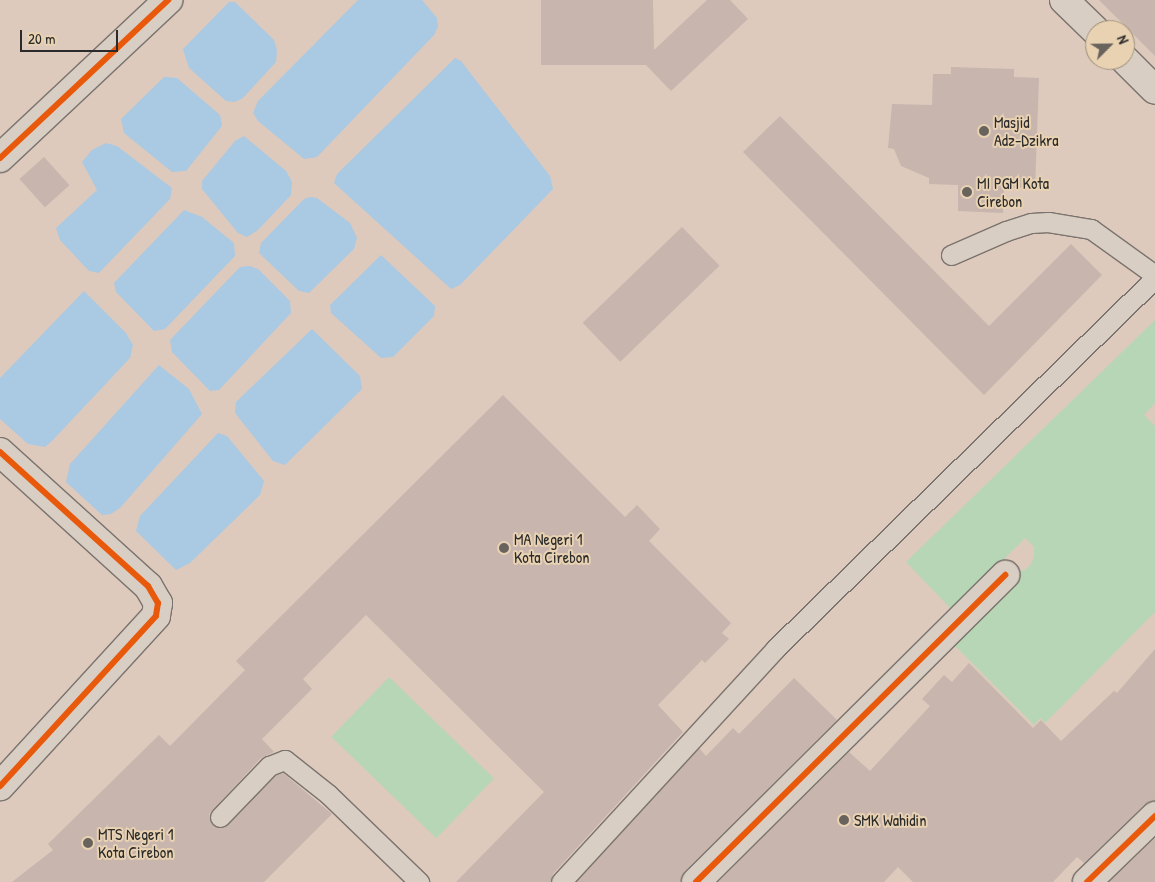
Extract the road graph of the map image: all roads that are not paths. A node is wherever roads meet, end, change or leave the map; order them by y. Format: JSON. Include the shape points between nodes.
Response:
{"nodes":[{"id":1,"x":168,"y":0,"type":"edge"},
{"id":2,"x":1064,"y":0,"type":"edge"},
{"id":3,"x":1085,"y":20,"type":"edge"},
{"id":4,"x":1135,"y":70,"type":"edge"},
{"id":5,"x":1155,"y":90,"type":"edge"},
{"id":6,"x":4,"y":148,"type":"edge"},
{"id":7,"x":951,"y":255,"type":"dead end"},
{"id":8,"x":1155,"y":276,"type":"edge"},
{"id":9,"x":0,"y":452,"type":"edge"},
{"id":10,"x":1004,"y":574,"type":"dead end"},
{"id":11,"x":0,"y":786,"type":"edge"},
{"id":12,"x":1155,"y":816,"type":"edge"},
{"id":13,"x":220,"y":817,"type":"dead end"},
{"id":14,"x":698,"y":881,"type":"edge"},
{"id":15,"x":420,"y":882,"type":"edge"},
{"id":16,"x":561,"y":882,"type":"edge"},
{"id":17,"x":1087,"y":882,"type":"edge"}],
"edges":[{"from":1,"to":6,"type":"main road"},
{"from":2,"to":3,"type":"main road"},
{"from":4,"to":5,"type":"main road"},
{"from":7,"to":8,"type":"lane","via":[[1006,231],[1031,223],[1048,222],[1091,229]]},
{"from":8,"to":16,"type":"lane","via":[[775,649]]},
{"from":9,"to":11,"type":"main road","via":[[148,586],[158,603],[156,616]]},
{"from":10,"to":14,"type":"main road"},
{"from":12,"to":17,"type":"main road"},
{"from":13,"to":15,"type":"lane","via":[[269,766],[284,760],[328,794]]}]}
